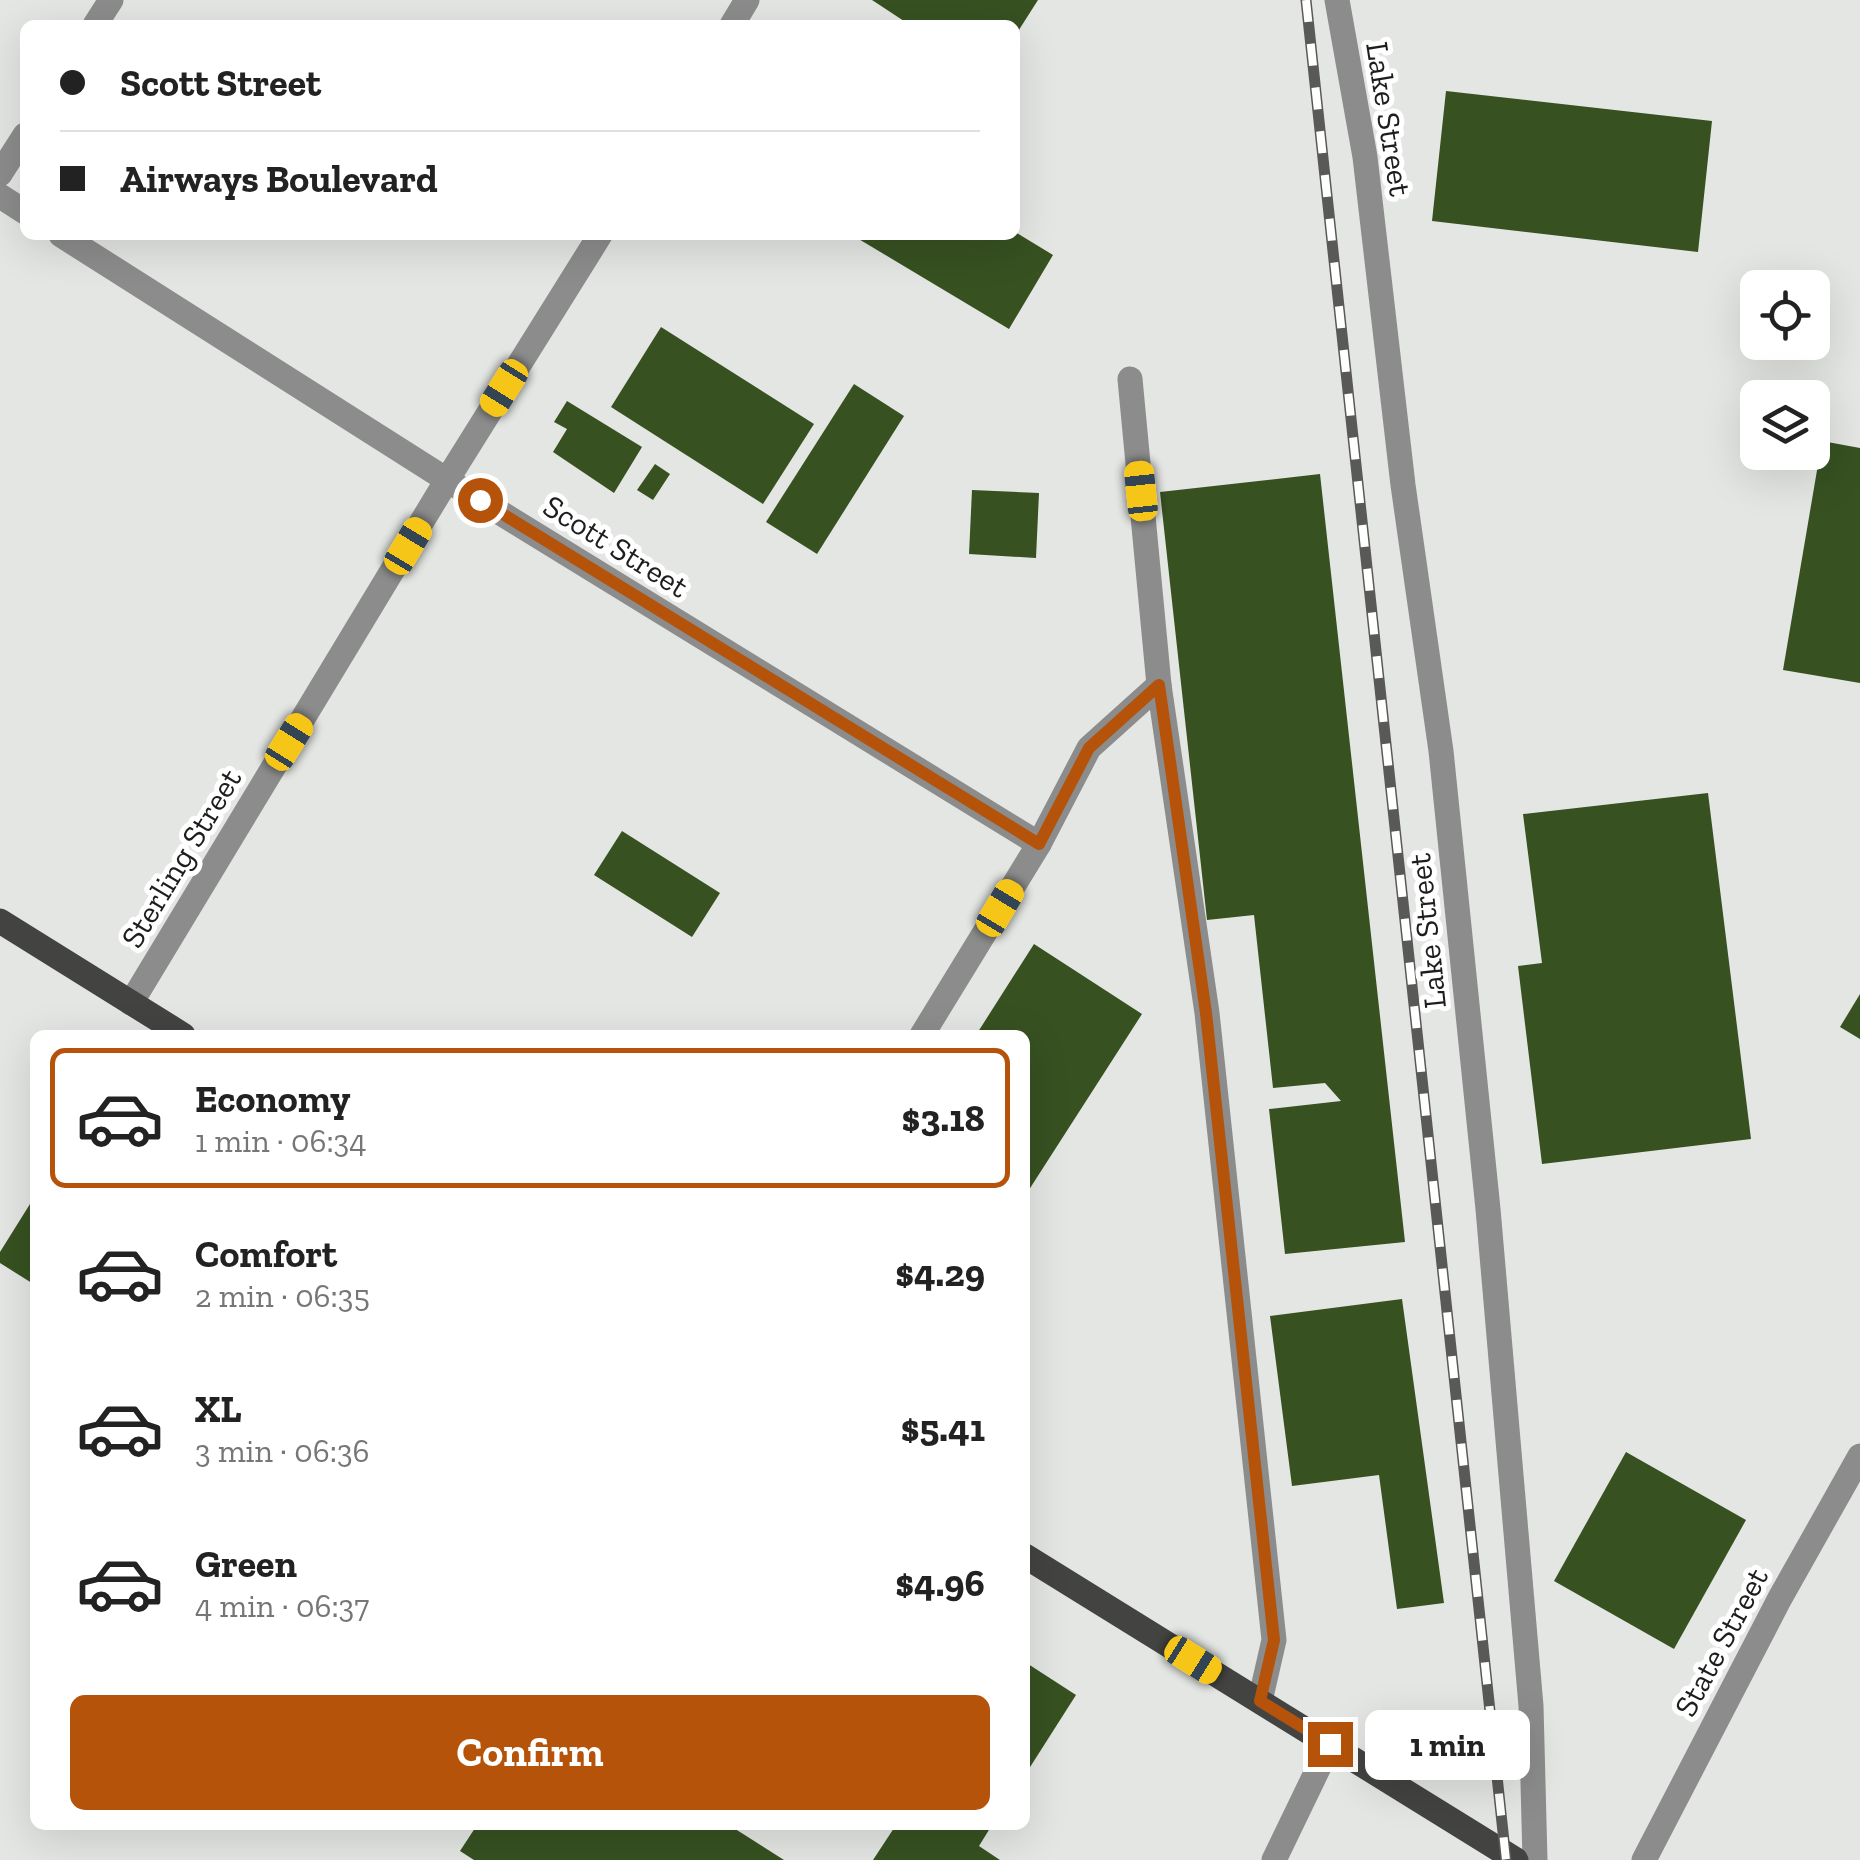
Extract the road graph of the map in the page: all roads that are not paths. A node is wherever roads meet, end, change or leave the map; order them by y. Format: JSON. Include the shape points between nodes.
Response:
{"nodes":[{"id":1,"x":1337,"y":0,"type":"edge"},
{"id":2,"x":20,"y":143,"type":"edge"},
{"id":3,"x":0,"y":174,"type":"edge"},
{"id":4,"x":69,"y":240,"type":"edge"},
{"id":5,"x":597,"y":240,"type":"edge"},
{"id":6,"x":1130,"y":378,"type":"dead end"},
{"id":7,"x":447,"y":480,"type":"junction"},
{"id":8,"x":1159,"y":685,"type":"junction"},
{"id":9,"x":1039,"y":844,"type":"junction"},
{"id":10,"x":0,"y":921,"type":"edge"},
{"id":11,"x":131,"y":1003,"type":"junction"},
{"id":12,"x":175,"y":1030,"type":"edge"},
{"id":13,"x":925,"y":1030,"type":"edge"},
{"id":14,"x":1860,"y":1456,"type":"edge"},
{"id":15,"x":1030,"y":1559,"type":"edge"},
{"id":16,"x":1260,"y":1701,"type":"junction"},
{"id":17,"x":1330,"y":1744,"type":"junction"},
{"id":18,"x":1274,"y":1860,"type":"edge"},
{"id":19,"x":1516,"y":1860,"type":"edge"},
{"id":20,"x":1535,"y":1860,"type":"edge"},
{"id":21,"x":1644,"y":1860,"type":"edge"}],
"edges":[{"from":1,"to":20,"type":"street","name":"Lake Street","via":[[1365,156],[1440,751],[1531,1706]]},
{"from":2,"to":3,"type":"street"},
{"from":4,"to":7,"type":"street","name":"Scott Street"},
{"from":5,"to":7,"type":"street","name":"Sterling Street"},
{"from":6,"to":8,"type":"street"},
{"from":7,"to":9,"type":"street","name":"Scott Street"},
{"from":7,"to":11,"type":"street","name":"Sterling Street"},
{"from":8,"to":9,"type":"street","via":[[1089,748]]},
{"from":8,"to":16,"type":"street","via":[[1206,1013],[1274,1640]]},
{"from":9,"to":13,"type":"street"},
{"from":10,"to":11,"type":"main road"},
{"from":11,"to":12,"type":"main road"},
{"from":14,"to":21,"type":"street","name":"State Street"},
{"from":15,"to":16,"type":"main road"},
{"from":16,"to":17,"type":"main road"},
{"from":17,"to":18,"type":"street"},
{"from":17,"to":19,"type":"main road"}]}
